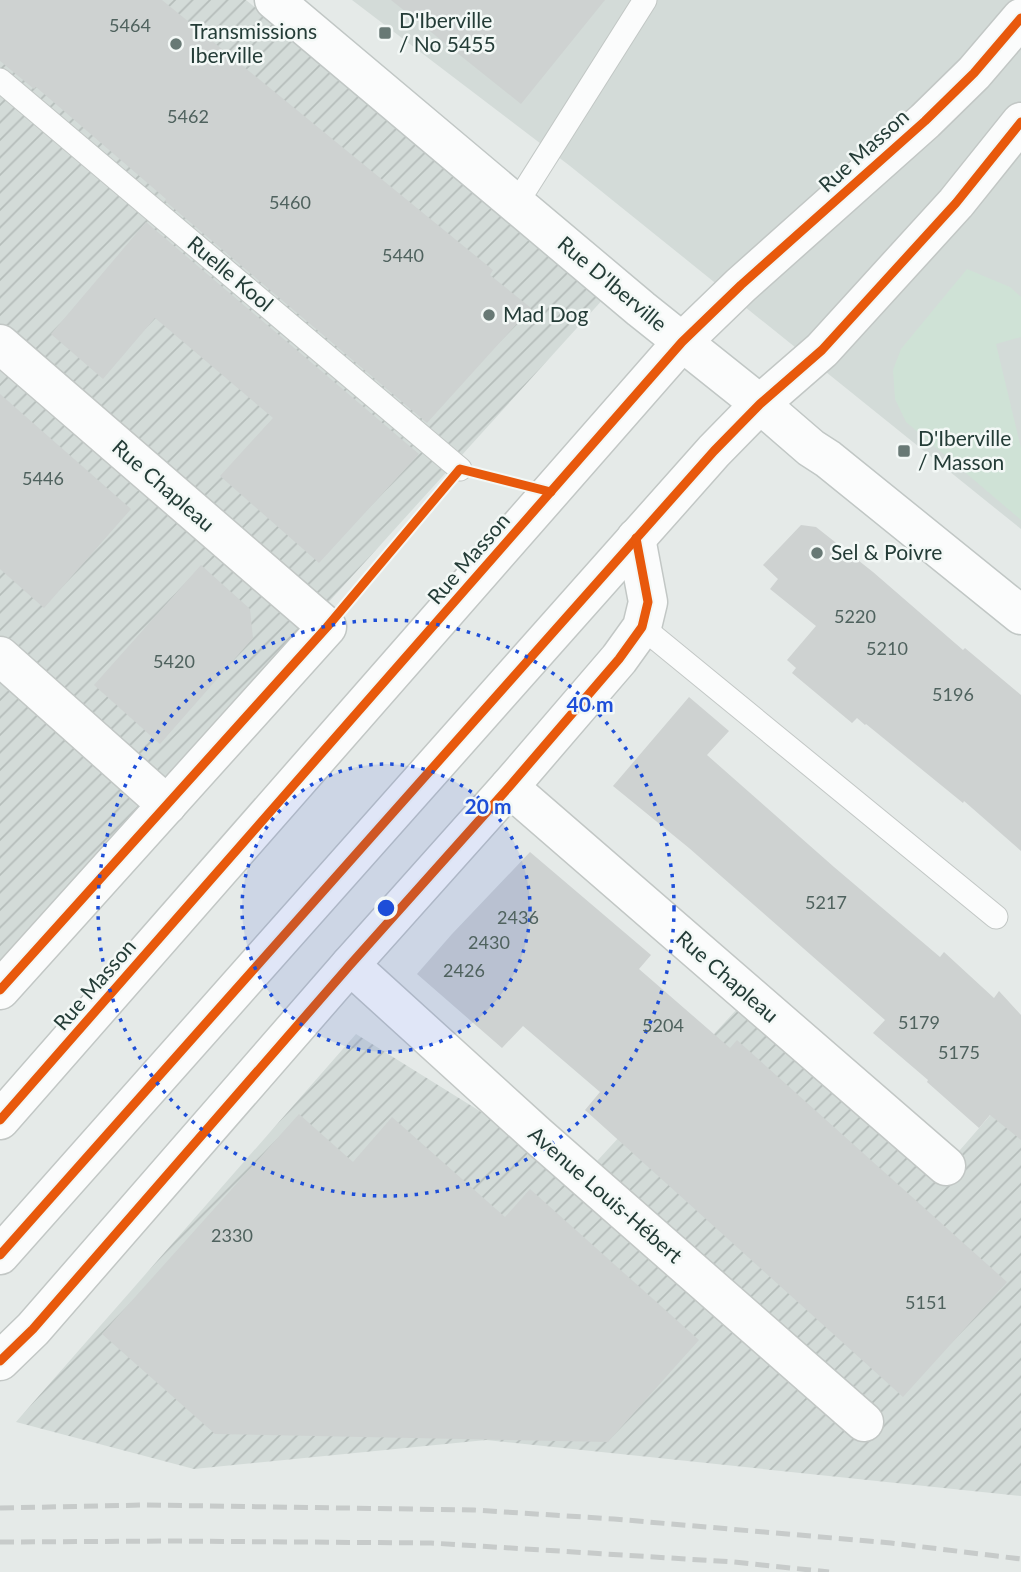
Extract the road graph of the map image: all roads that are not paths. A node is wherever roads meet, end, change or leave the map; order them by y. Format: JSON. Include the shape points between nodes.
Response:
{"nodes":[{"id":1,"x":274,"y":0,"type":"edge"},
{"id":2,"x":645,"y":0,"type":"edge"},
{"id":3,"x":1021,"y":18,"type":"edge"},
{"id":4,"x":0,"y":80,"type":"edge"},
{"id":5,"x":1021,"y":122,"type":"edge"},
{"id":6,"x":516,"y":204,"type":"junction"},
{"id":7,"x":681,"y":342,"type":"junction"},
{"id":8,"x":0,"y":344,"type":"edge"},
{"id":9,"x":760,"y":404,"type":"junction"},
{"id":10,"x":460,"y":469,"type":"dead end"},
{"id":11,"x":636,"y":538,"type":"junction"},
{"id":12,"x":1021,"y":615,"type":"edge"},
{"id":13,"x":642,"y":626,"type":"junction"},
{"id":14,"x":0,"y":656,"type":"edge"},
{"id":15,"x":509,"y":788,"type":"junction"},
{"id":16,"x":167,"y":805,"type":"junction"},
{"id":17,"x":996,"y":916,"type":"dead end"},
{"id":18,"x":350,"y":965,"type":"junction"},
{"id":19,"x":0,"y":990,"type":"edge"},
{"id":20,"x":0,"y":1121,"type":"edge"},
{"id":21,"x":946,"y":1166,"type":"dead end"},
{"id":22,"x":0,"y":1255,"type":"edge"},
{"id":23,"x":0,"y":1361,"type":"edge"},
{"id":24,"x":864,"y":1422,"type":"dead end"}],
"edges":[{"from":1,"to":6,"type":"street","name":"Rue D'Iberville"},
{"from":2,"to":6,"type":"lane"},
{"from":3,"to":7,"type":"street","name":"Rue Masson","via":[[974,73]]},
{"from":4,"to":10,"type":"lane","name":"Ruelle Kool"},
{"from":5,"to":9,"type":"street","via":[[956,203],[831,340]]},
{"from":6,"to":7,"type":"street","name":"Rue D'Iberville"},
{"from":7,"to":9,"type":"street","name":"Rue D'Iberville"},
{"from":7,"to":20,"type":"street","name":"Rue Masson"},
{"from":8,"to":16,"type":"street","name":"Rue Chapleau","via":[[327,627]]},
{"from":9,"to":11,"type":"street"},
{"from":9,"to":12,"type":"street","name":"Rue D'Iberville"},
{"from":11,"to":13,"type":"street","via":[[648,602]]},
{"from":11,"to":22,"type":"street"},
{"from":13,"to":15,"type":"street"},
{"from":13,"to":17,"type":"lane"},
{"from":14,"to":16,"type":"street"},
{"from":15,"to":18,"type":"street"},
{"from":15,"to":21,"type":"street","name":"Rue Chapleau"},
{"from":16,"to":19,"type":"street"},
{"from":18,"to":23,"type":"street","via":[[33,1329]]},
{"from":18,"to":24,"type":"street","name":"Avenue Louis-Hébert"}]}
